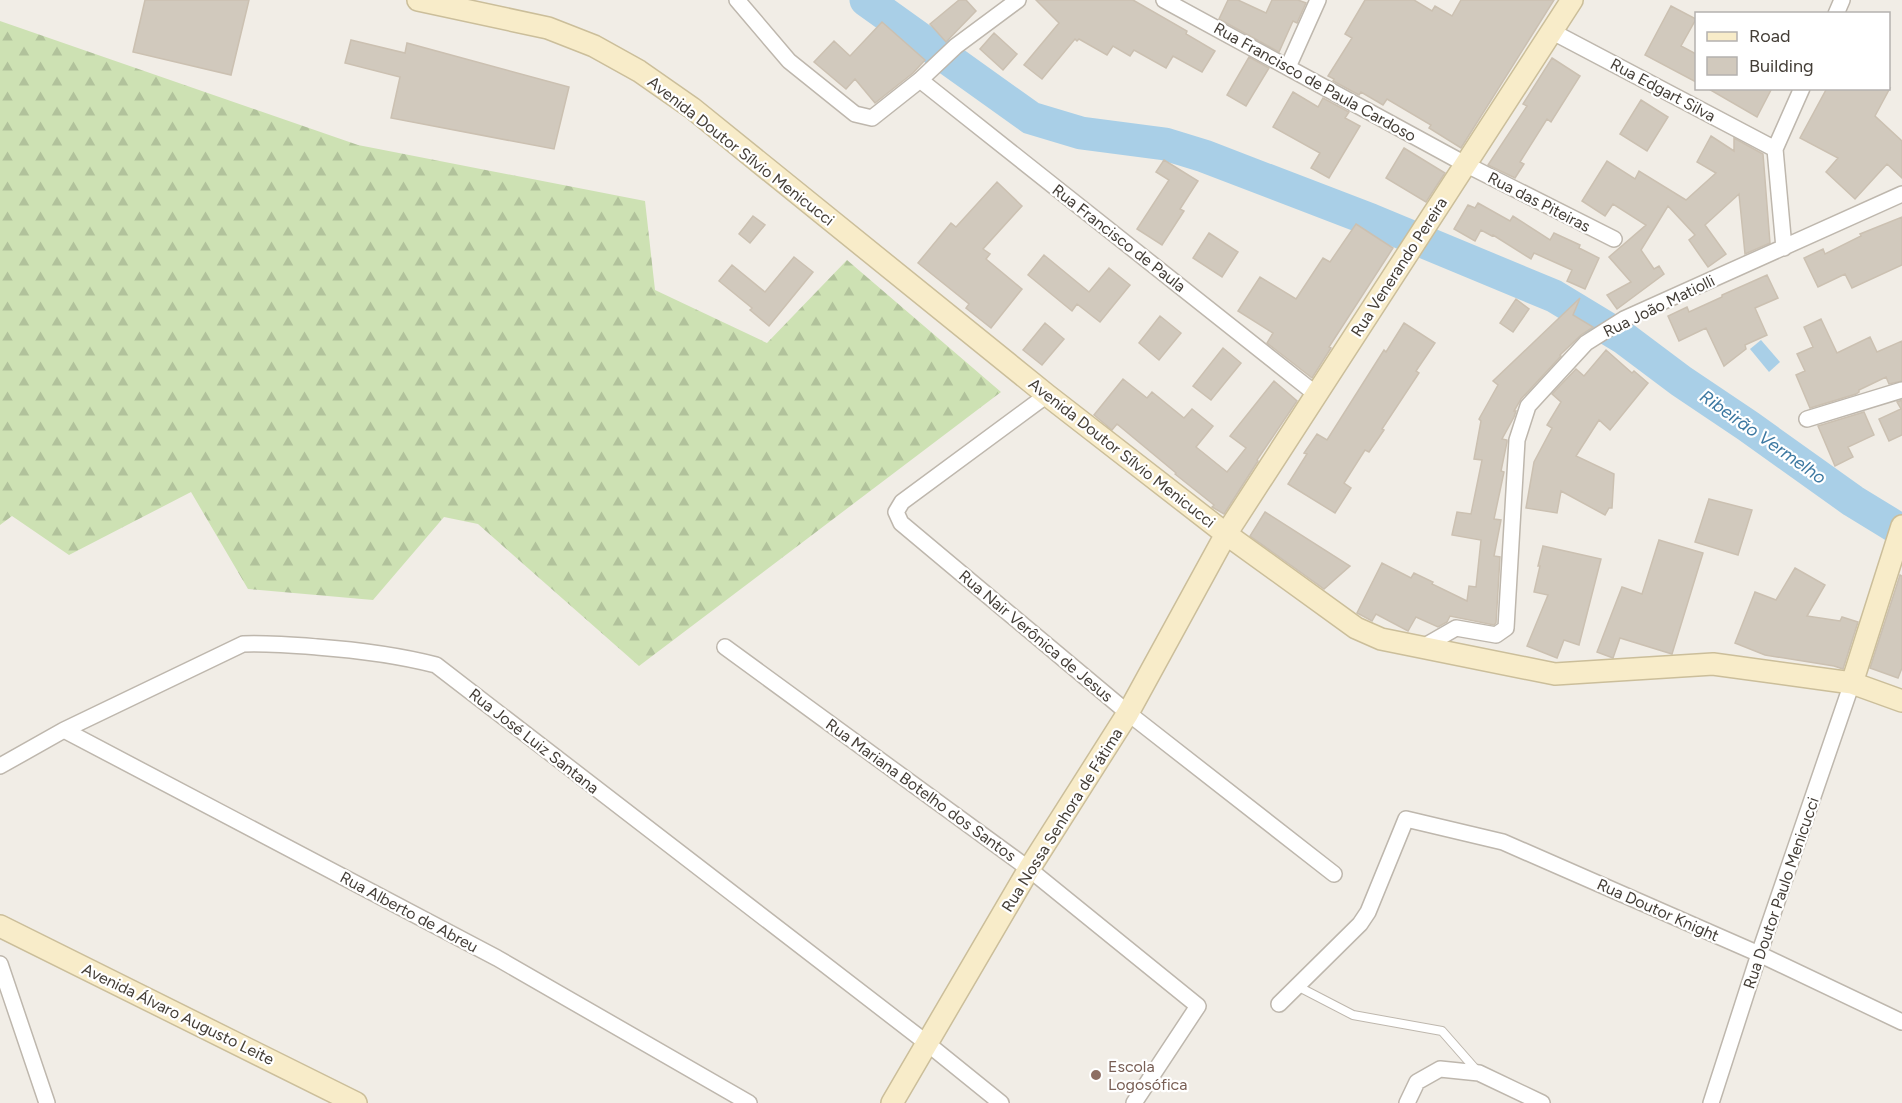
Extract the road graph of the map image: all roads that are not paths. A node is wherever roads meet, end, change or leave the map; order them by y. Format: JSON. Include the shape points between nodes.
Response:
{"nodes":[{"id":1,"x":418,"y":0,"type":"edge"},
{"id":2,"x":737,"y":0,"type":"edge"},
{"id":3,"x":1018,"y":0,"type":"edge"},
{"id":4,"x":1164,"y":0,"type":"edge"},
{"id":5,"x":1318,"y":0,"type":"edge"},
{"id":6,"x":1572,"y":0,"type":"edge"},
{"id":7,"x":1551,"y":31,"type":"junction"},
{"id":8,"x":1288,"y":67,"type":"junction"},
{"id":9,"x":920,"y":80,"type":"junction"},
{"id":10,"x":1801,"y":90,"type":"edge"},
{"id":11,"x":1775,"y":149,"type":"junction"},
{"id":12,"x":1465,"y":164,"type":"junction"},
{"id":13,"x":1902,"y":194,"type":"edge"},
{"id":14,"x":1614,"y":239,"type":"dead end"},
{"id":15,"x":1784,"y":248,"type":"junction"},
{"id":16,"x":1902,"y":390,"type":"edge"},
{"id":17,"x":1047,"y":395,"type":"junction"},
{"id":18,"x":1317,"y":395,"type":"junction"},
{"id":19,"x":1808,"y":419,"type":"dead end"},
{"id":20,"x":1902,"y":526,"type":"edge"},
{"id":21,"x":1226,"y":534,"type":"junction"},
{"id":22,"x":725,"y":647,"type":"dead end"},
{"id":23,"x":1423,"y":647,"type":"junction"},
{"id":24,"x":1852,"y":683,"type":"junction"},
{"id":25,"x":1902,"y":701,"type":"edge"},
{"id":26,"x":1128,"y":713,"type":"junction"},
{"id":27,"x":64,"y":730,"type":"junction"},
{"id":28,"x":0,"y":766,"type":"edge"},
{"id":29,"x":1029,"y":869,"type":"junction"},
{"id":30,"x":1334,"y":874,"type":"dead end"},
{"id":31,"x":0,"y":926,"type":"edge"},
{"id":32,"x":1760,"y":954,"type":"junction"},
{"id":33,"x":0,"y":964,"type":"edge"},
{"id":34,"x":1297,"y":986,"type":"junction"},
{"id":35,"x":1280,"y":1004,"type":"dead end"},
{"id":36,"x":1902,"y":1022,"type":"edge"},
{"id":37,"x":928,"y":1044,"type":"junction"},
{"id":38,"x":1479,"y":1073,"type":"junction"},
{"id":39,"x":47,"y":1103,"type":"edge"},
{"id":40,"x":356,"y":1103,"type":"edge"},
{"id":41,"x":749,"y":1103,"type":"edge"},
{"id":42,"x":892,"y":1103,"type":"edge"},
{"id":43,"x":1001,"y":1103,"type":"edge"},
{"id":44,"x":1134,"y":1103,"type":"edge"},
{"id":45,"x":1407,"y":1103,"type":"edge"},
{"id":46,"x":1542,"y":1103,"type":"edge"},
{"id":47,"x":1711,"y":1103,"type":"edge"}],
"edges":[{"from":1,"to":17,"type":"main road","name":"Avenida Doutor Sílvio Menicucci","via":[[548,28],[594,46],[639,71],[692,108]]},
{"from":2,"to":9,"type":"street","via":[[789,61],[855,114],[872,118]]},
{"from":3,"to":9,"type":"street","via":[[956,46]]},
{"from":4,"to":8,"type":"street","name":"Rua Francisco de Paula Cardoso"},
{"from":5,"to":8,"type":"street"},
{"from":6,"to":7,"type":"main road","name":"Rua Venerando Pereira"},
{"from":7,"to":11,"type":"street","name":"Rua Edgart Silva"},
{"from":7,"to":12,"type":"main road","name":"Rua Venerando Pereira"},
{"from":8,"to":12,"type":"street","name":"Rua Francisco de Paula Cardoso"},
{"from":9,"to":18,"type":"street","name":"Rua Francisco de Paula"},
{"from":10,"to":11,"type":"street"},
{"from":11,"to":15,"type":"street"},
{"from":12,"to":14,"type":"street","name":"Rua das Piteiras"},
{"from":12,"to":18,"type":"main road","name":"Rua Venerando Pereira"},
{"from":13,"to":15,"type":"street","name":"Rua João Matiolli"},
{"from":15,"to":23,"type":"street","name":"Rua João Matiolli","via":[[1624,319],[1586,343],[1528,406],[1517,440],[1506,628],[1496,635],[1456,627]]},
{"from":16,"to":19,"type":"street"},
{"from":17,"to":21,"type":"main road","name":"Avenida Doutor Sílvio Menicucci"},
{"from":17,"to":26,"type":"street","name":"Rua Nair Verônica de Jesus","via":[[902,502],[896,512],[901,523]]},
{"from":18,"to":21,"type":"main road","name":"Rua Venerando Pereira"},
{"from":20,"to":24,"type":"main road"},
{"from":21,"to":23,"type":"main road","name":"Avenida Doutor Sílvio Menicucci","via":[[1356,628],[1381,639]]},
{"from":21,"to":26,"type":"main road","name":"Rua Nossa Senhora de Fátima"},
{"from":22,"to":29,"type":"street","name":"Rua Mariana Botelho dos Santos"},
{"from":23,"to":24,"type":"main road","name":"Avenida Doutor Sílvio Menicucci","via":[[1555,674],[1713,664]]},
{"from":24,"to":25,"type":"main road","name":"Avenida Doutor Sílvio Menicucci"},
{"from":24,"to":32,"type":"street","name":"Rua Doutor Paulo Menicucci"},
{"from":26,"to":29,"type":"main road","name":"Rua Nossa Senhora de Fátima"},
{"from":26,"to":30,"type":"street","name":"Rua Nair Verônica de Jesus"},
{"from":27,"to":28,"type":"street","name":"Rua José Luiz Santana"},
{"from":27,"to":37,"type":"street","name":"Rua José Luiz Santana","via":[[243,644],[347,649],[436,665]]},
{"from":27,"to":41,"type":"street","name":"Rua Alberto de Abreu","via":[[497,958]]},
{"from":29,"to":37,"type":"main road","name":"Rua Nossa Senhora de Fátima"},
{"from":29,"to":44,"type":"street","name":"Rua Mariana Botelho dos Santos","via":[[1198,1006]]},
{"from":31,"to":40,"type":"main road","name":"Avenida Álvaro Augusto Leite"},
{"from":32,"to":34,"type":"street","name":"Rua Doutor Knight","via":[[1503,842],[1406,819],[1364,918]]},
{"from":32,"to":36,"type":"street","name":"Rua Doutor Knight"},
{"from":32,"to":47,"type":"street","name":"Rua Doutor Paulo Menicucci"},
{"from":33,"to":39,"type":"street"},
{"from":34,"to":35,"type":"street"},
{"from":34,"to":38,"type":"lane","via":[[1353,1015],[1442,1031]]},
{"from":37,"to":42,"type":"main road","name":"Rua Nossa Senhora de Fátima"},
{"from":37,"to":43,"type":"street","name":"Rua José Luiz Santana"},
{"from":38,"to":45,"type":"street","via":[[1440,1069],[1417,1082]]},
{"from":38,"to":46,"type":"street"}]}
